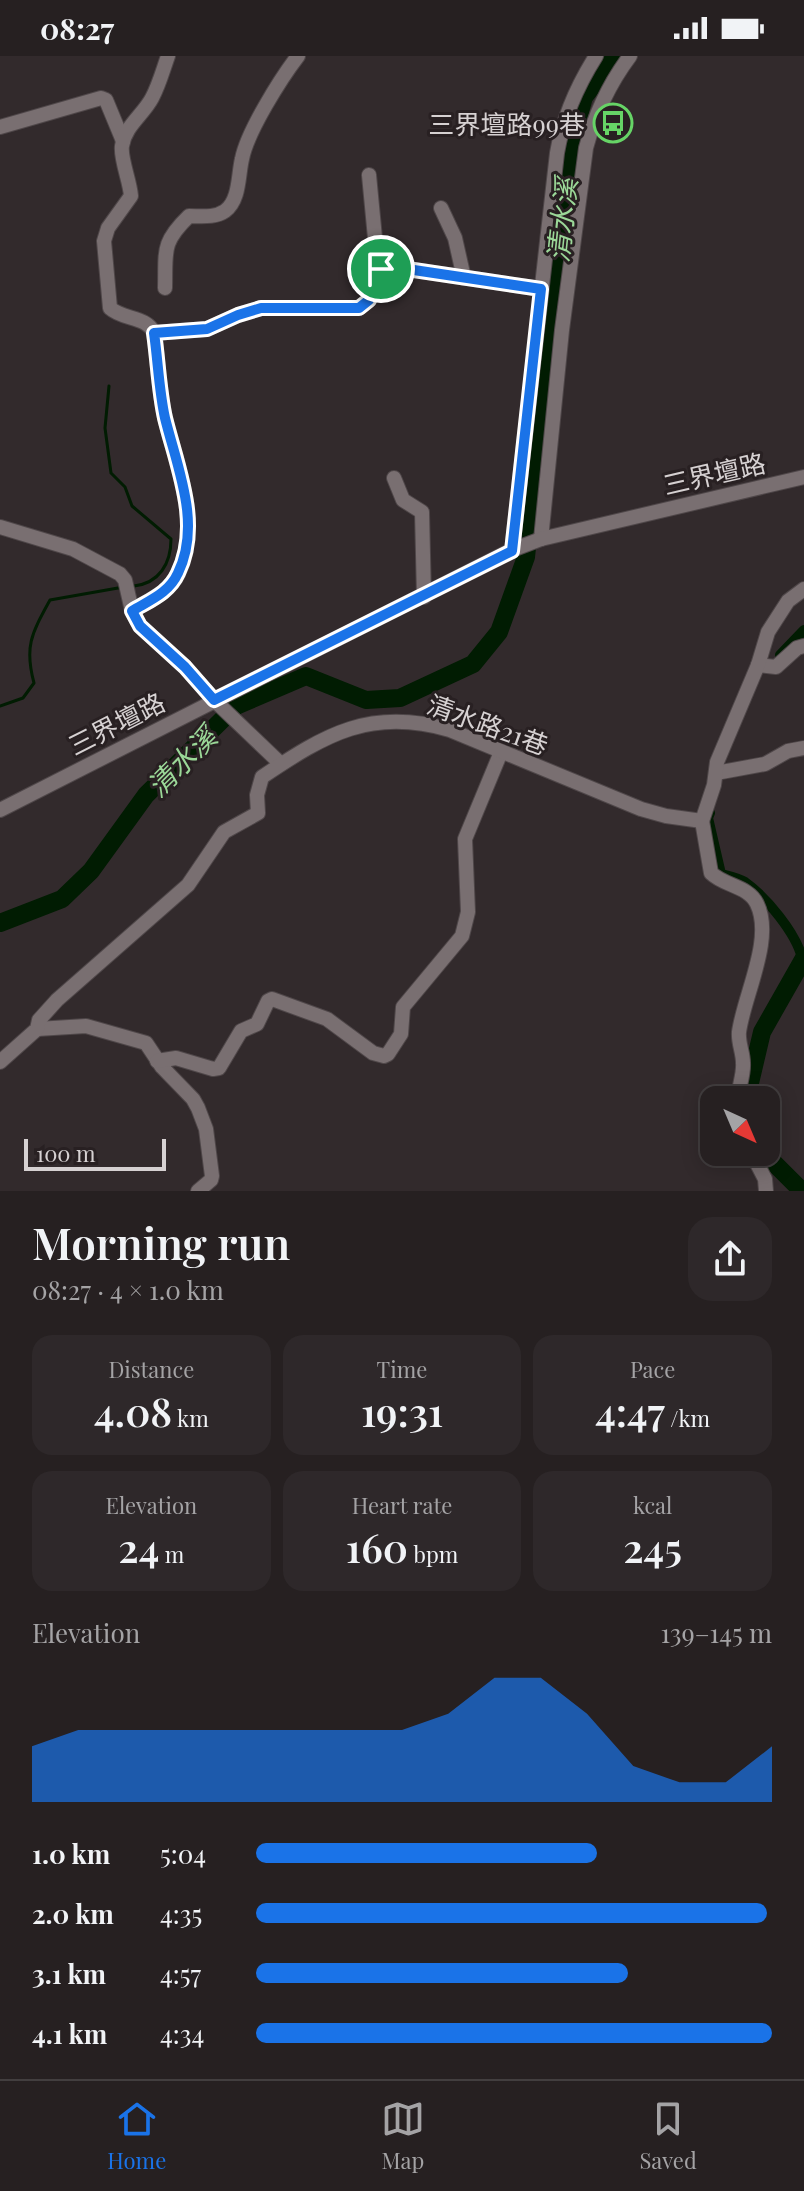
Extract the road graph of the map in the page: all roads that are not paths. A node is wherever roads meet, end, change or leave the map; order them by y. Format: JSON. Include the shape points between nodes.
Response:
{"nodes":[{"id":1,"x":168,"y":56,"type":"edge"},
{"id":2,"x":298,"y":56,"type":"edge"},
{"id":3,"x":596,"y":56,"type":"edge"},
{"id":4,"x":630,"y":56,"type":"edge"},
{"id":5,"x":0,"y":127,"type":"edge"},
{"id":6,"x":123,"y":141,"type":"junction"},
{"id":7,"x":369,"y":175,"type":"dead end"},
{"id":8,"x":441,"y":208,"type":"dead end"},
{"id":9,"x":387,"y":266,"type":"junction"},
{"id":10,"x":464,"y":278,"type":"junction"},
{"id":11,"x":165,"y":288,"type":"dead end"},
{"id":12,"x":541,"y":289,"type":"junction"},
{"id":13,"x":154,"y":333,"type":"junction"},
{"id":14,"x":804,"y":477,"type":"edge"},
{"id":15,"x":394,"y":478,"type":"dead end"},
{"id":16,"x":0,"y":527,"type":"edge"},
{"id":17,"x":541,"y":539,"type":"junction"},
{"id":18,"x":512,"y":551,"type":"junction"},
{"id":19,"x":804,"y":589,"type":"edge"},
{"id":20,"x":424,"y":597,"type":"junction"},
{"id":21,"x":132,"y":611,"type":"junction"},
{"id":22,"x":804,"y":646,"type":"edge"},
{"id":23,"x":758,"y":665,"type":"junction"},
{"id":24,"x":214,"y":700,"type":"junction"},
{"id":25,"x":804,"y":748,"type":"edge"},
{"id":26,"x":501,"y":752,"type":"junction"},
{"id":27,"x":281,"y":764,"type":"junction"},
{"id":28,"x":716,"y":773,"type":"junction"},
{"id":29,"x":0,"y":810,"type":"edge"},
{"id":30,"x":702,"y":821,"type":"junction"},
{"id":31,"x":37,"y":1029,"type":"junction"},
{"id":32,"x":157,"y":1061,"type":"junction"},
{"id":33,"x":0,"y":1062,"type":"edge"},
{"id":34,"x":740,"y":1086,"type":"edge"},
{"id":35,"x":758,"y":1166,"type":"edge"},
{"id":36,"x":198,"y":1191,"type":"edge"},
{"id":37,"x":766,"y":1191,"type":"edge"}],
"edges":[{"from":1,"to":6,"type":"street","via":[[153,96]]},
{"from":2,"to":11,"type":"street","via":[[249,138],[228,210],[189,216],[171,234]]},
{"from":3,"to":12,"type":"street","via":[[561,129]]},
{"from":4,"to":17,"type":"street","via":[[615,75],[586,148]]},
{"from":5,"to":6,"type":"street","via":[[101,98]]},
{"from":6,"to":13,"type":"street","via":[[131,196],[104,241],[110,308],[147,323]]},
{"from":7,"to":9,"type":"street","via":[[375,238]]},
{"from":8,"to":10,"type":"street"},
{"from":9,"to":10,"type":"street"},
{"from":9,"to":13,"type":"street","via":[[359,308],[261,308],[207,329]]},
{"from":10,"to":12,"type":"street"},
{"from":12,"to":18,"type":"street"},
{"from":13,"to":21,"type":"street","via":[[165,417],[188,521],[179,573],[161,595]]},
{"from":14,"to":17,"type":"street","name":"三界壇路"},
{"from":15,"to":20,"type":"street","via":[[403,500],[422,512]]},
{"from":16,"to":21,"type":"street","via":[[73,549],[114,569],[125,580]]},
{"from":17,"to":18,"type":"street","name":"三界壇路"},
{"from":18,"to":20,"type":"street","name":"三界壇路"},
{"from":19,"to":23,"type":"street","via":[[778,613]]},
{"from":20,"to":24,"type":"street","name":"三界壇路"},
{"from":21,"to":24,"type":"street","via":[[140,626]]},
{"from":22,"to":23,"type":"street","via":[[772,669]]},
{"from":23,"to":28,"type":"street"},
{"from":24,"to":27,"type":"street"},
{"from":24,"to":29,"type":"street","name":"三界壇路"},
{"from":25,"to":28,"type":"street","via":[[765,764]]},
{"from":26,"to":27,"type":"street","name":"清水路21巷","via":[[450,730],[408,720],[337,732]]},
{"from":26,"to":30,"type":"street","name":"清水路21巷","via":[[641,809]]},
{"from":26,"to":32,"type":"street","via":[[465,839],[467,922],[454,948],[403,1007],[401,1034],[388,1054],[373,1053],[327,1019],[272,999],[257,1024],[241,1031],[219,1068],[176,1058]]},
{"from":27,"to":31,"type":"street","name":"清水路21巷","via":[[259,783],[258,813],[224,832],[188,885],[57,1000]]},
{"from":28,"to":30,"type":"street"},
{"from":30,"to":34,"type":"street","via":[[711,873],[759,906],[762,939],[738,1037],[743,1062]]},
{"from":31,"to":32,"type":"street","via":[[86,1026],[146,1043]]},
{"from":31,"to":33,"type":"street","name":"清水路21巷"},
{"from":32,"to":36,"type":"street","via":[[193,1099],[206,1129],[212,1176]]},
{"from":35,"to":37,"type":"street"}]}
